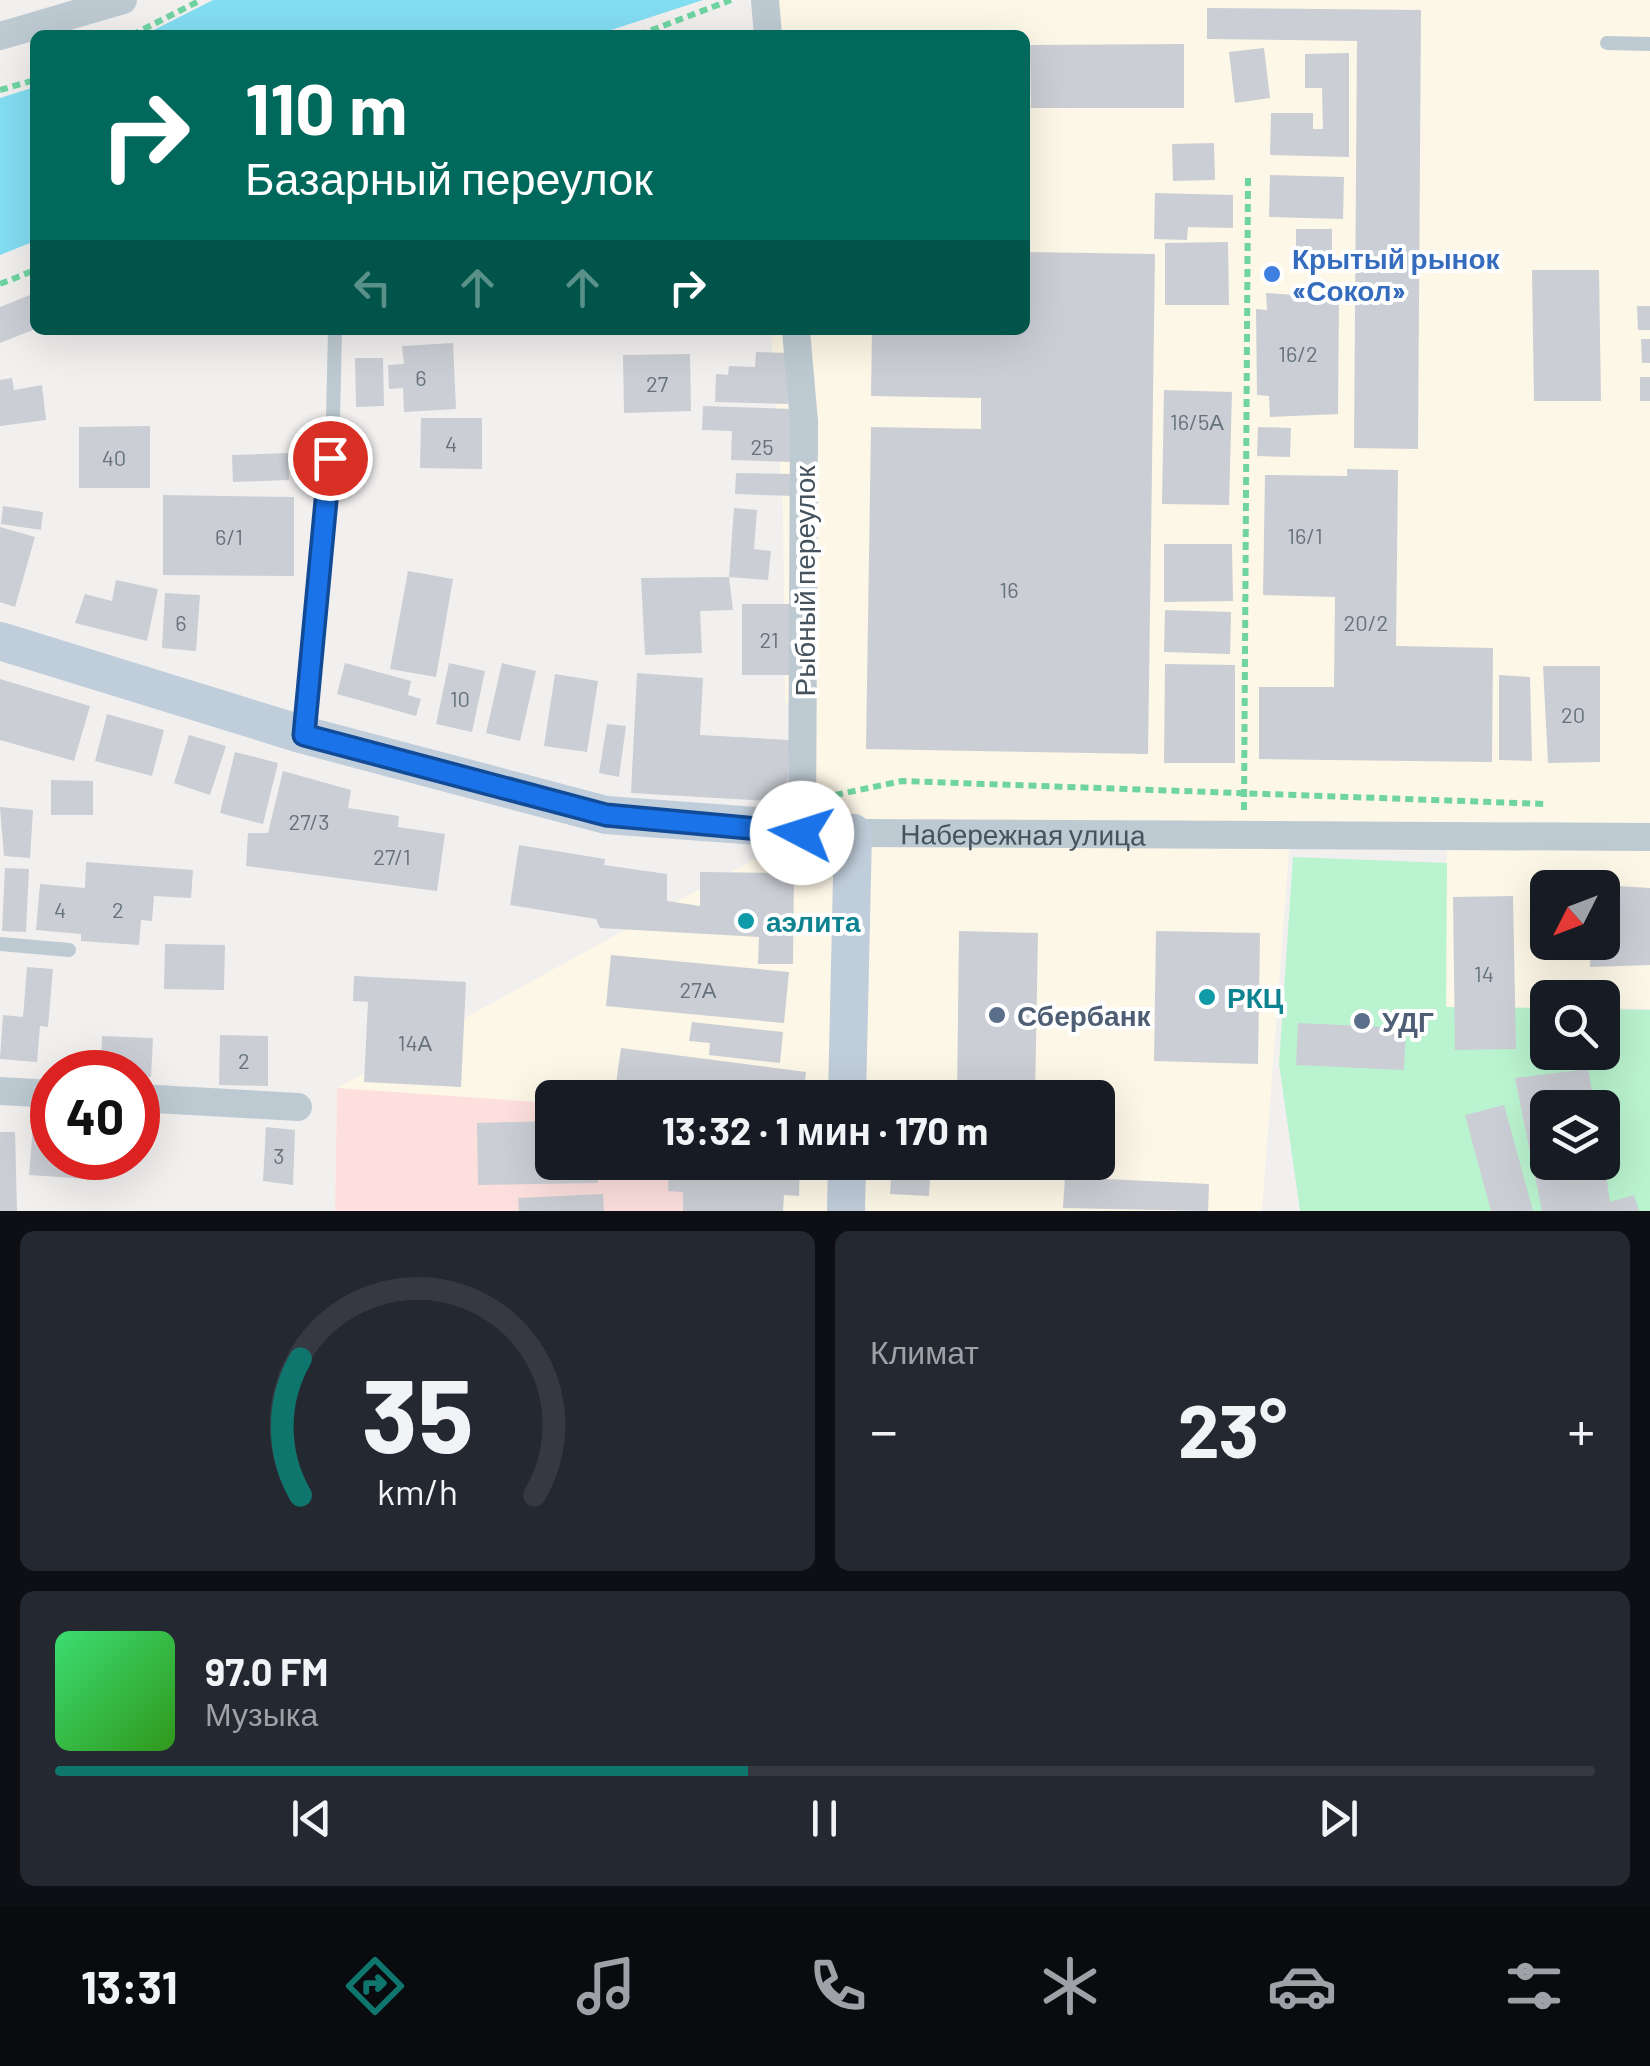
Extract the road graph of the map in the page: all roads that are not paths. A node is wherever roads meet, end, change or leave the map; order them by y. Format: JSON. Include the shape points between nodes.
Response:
{"nodes":[{"id":1,"x":123,"y":0,"type":"edge"},
{"id":2,"x":765,"y":0,"type":"edge"},
{"id":3,"x":768,"y":30,"type":"edge"},
{"id":4,"x":0,"y":36,"type":"edge"},
{"id":5,"x":1608,"y":44,"type":"dead end"},
{"id":6,"x":1650,"y":44,"type":"edge"},
{"id":7,"x":335,"y":335,"type":"edge"},
{"id":8,"x":796,"y":335,"type":"edge"},
{"id":9,"x":0,"y":640,"type":"edge"},
{"id":10,"x":304,"y":735,"type":"junction"},
{"id":11,"x":802,"y":833,"type":"junction"},
{"id":12,"x":852,"y":834,"type":"junction"},
{"id":13,"x":1650,"y":838,"type":"edge"},
{"id":14,"x":0,"y":944,"type":"edge"},
{"id":15,"x":69,"y":950,"type":"dead end"},
{"id":16,"x":847,"y":1080,"type":"edge"},
{"id":17,"x":0,"y":1091,"type":"edge"},
{"id":18,"x":30,"y":1093,"type":"edge"},
{"id":19,"x":160,"y":1099,"type":"edge"},
{"id":20,"x":298,"y":1106,"type":"dead end"},
{"id":21,"x":846,"y":1180,"type":"edge"},
{"id":22,"x":846,"y":1211,"type":"edge"}],
"edges":[{"from":1,"to":4,"type":"street"},
{"from":2,"to":3,"type":"street"},
{"from":5,"to":6,"type":"lane"},
{"from":7,"to":10,"type":"lane"},
{"from":8,"to":11,"type":"street","name":"Рыбный переулок","via":[[804,422]]},
{"from":9,"to":10,"type":"street","name":"Набережная улица"},
{"from":10,"to":11,"type":"street","name":"Набережная улица","via":[[606,815]]},
{"from":11,"to":12,"type":"street","name":"Набережная улица"},
{"from":12,"to":13,"type":"street","name":"Набережная улица"},
{"from":12,"to":16,"type":"street"},
{"from":14,"to":15,"type":"lane"},
{"from":17,"to":18,"type":"street"},
{"from":19,"to":20,"type":"street"},
{"from":21,"to":22,"type":"street"}]}
